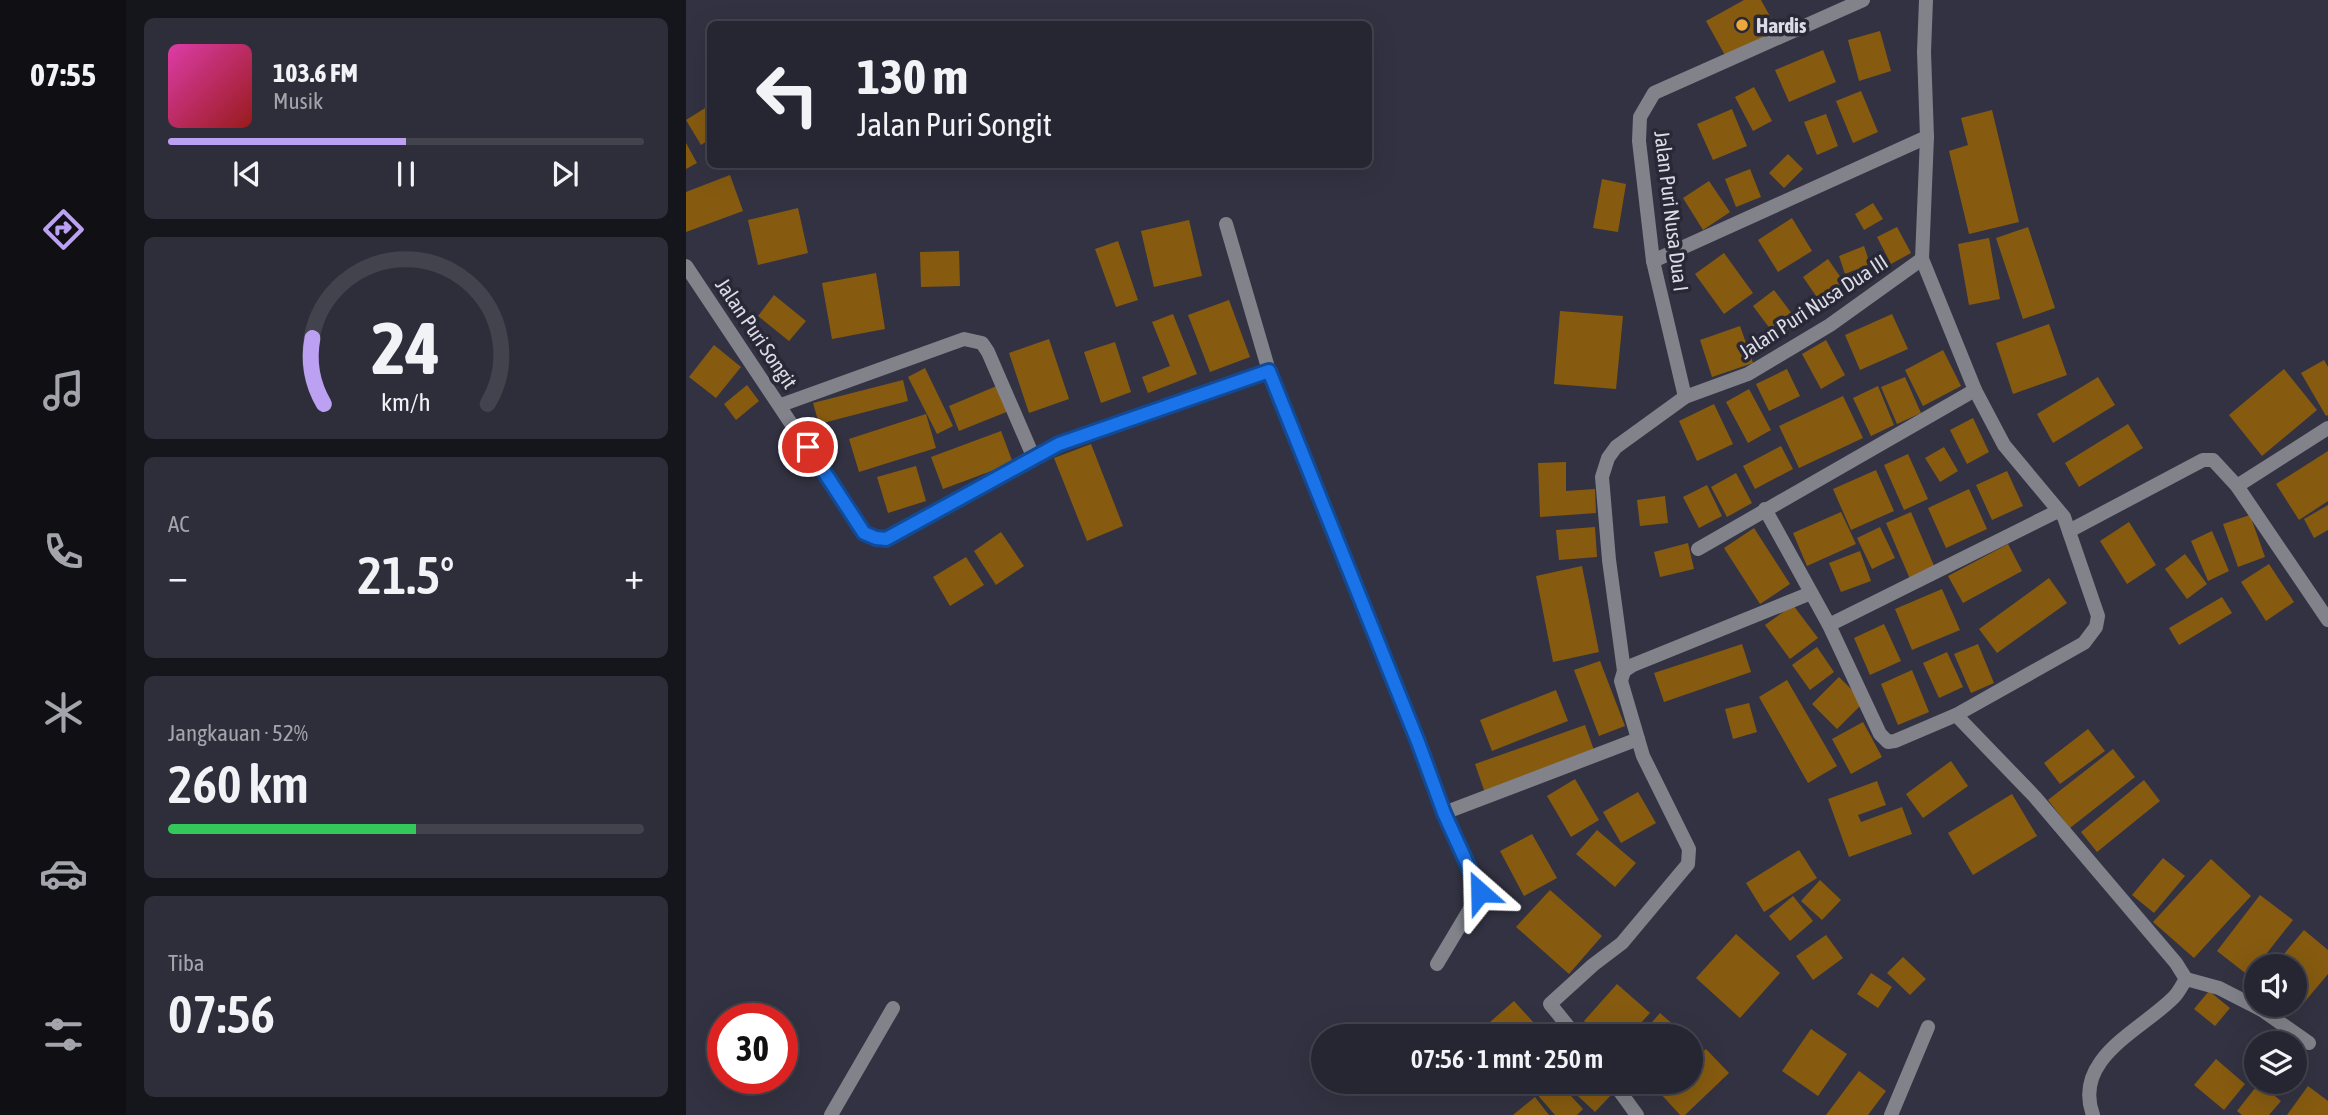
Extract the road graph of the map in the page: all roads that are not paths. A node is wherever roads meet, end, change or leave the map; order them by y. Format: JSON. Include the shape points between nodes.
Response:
{"nodes":[{"id":1,"x":1863,"y":0,"type":"edge"},
{"id":2,"x":1926,"y":0,"type":"edge"},
{"id":3,"x":1927,"y":137,"type":"junction"},
{"id":4,"x":1226,"y":224,"type":"dead end"},
{"id":5,"x":1922,"y":259,"type":"junction"},
{"id":6,"x":1653,"y":261,"type":"junction"},
{"id":7,"x":686,"y":266,"type":"edge"},
{"id":8,"x":1269,"y":371,"type":"junction"},
{"id":9,"x":1975,"y":390,"type":"junction"},
{"id":10,"x":1685,"y":397,"type":"junction"},
{"id":11,"x":780,"y":405,"type":"junction"},
{"id":12,"x":2328,"y":428,"type":"edge"},
{"id":13,"x":1033,"y":456,"type":"junction"},
{"id":14,"x":2237,"y":486,"type":"junction"},
{"id":15,"x":1765,"y":509,"type":"junction"},
{"id":16,"x":2058,"y":511,"type":"junction"},
{"id":17,"x":2069,"y":531,"type":"junction"},
{"id":18,"x":1698,"y":549,"type":"dead end"},
{"id":19,"x":1811,"y":593,"type":"junction"},
{"id":20,"x":2328,"y":620,"type":"edge"},
{"id":21,"x":1829,"y":625,"type":"junction"},
{"id":22,"x":1624,"y":671,"type":"junction"},
{"id":23,"x":1956,"y":715,"type":"junction"},
{"id":24,"x":1638,"y":739,"type":"junction"},
{"id":25,"x":1444,"y":813,"type":"junction"},
{"id":26,"x":1437,"y":964,"type":"dead end"},
{"id":27,"x":2186,"y":979,"type":"junction"},
{"id":28,"x":893,"y":1008,"type":"dead end"},
{"id":29,"x":1566,"y":1024,"type":"edge"},
{"id":30,"x":1928,"y":1027,"type":"dead end"},
{"id":31,"x":2309,"y":1043,"type":"dead end"},
{"id":32,"x":1622,"y":1094,"type":"edge"},
{"id":33,"x":831,"y":1115,"type":"edge"},
{"id":34,"x":1637,"y":1115,"type":"edge"},
{"id":35,"x":1891,"y":1115,"type":"edge"},
{"id":36,"x":2093,"y":1115,"type":"edge"}],
"edges":[{"from":1,"to":6,"type":"street","name":"Jalan Puri Nusa Dua I","via":[[1654,93],[1640,117],[1639,141]]},
{"from":2,"to":3,"type":"street"},
{"from":3,"to":5,"type":"street"},
{"from":3,"to":6,"type":"street"},
{"from":4,"to":8,"type":"street"},
{"from":5,"to":9,"type":"street"},
{"from":5,"to":10,"type":"street","name":"Jalan Puri Nusa Dua III","via":[[1830,325],[1748,374]]},
{"from":6,"to":10,"type":"street","name":"Jalan Puri Nusa Dua I"},
{"from":7,"to":11,"type":"street","name":"Jalan Puri Songit"},
{"from":8,"to":13,"type":"street","name":"Jalan Puri Songit"},
{"from":8,"to":25,"type":"street"},
{"from":9,"to":15,"type":"street"},
{"from":9,"to":16,"type":"street","via":[[2004,445]]},
{"from":10,"to":22,"type":"street","name":"Jalan Puri Nusa Dua III","via":[[1616,447],[1602,477]]},
{"from":11,"to":13,"type":"street","via":[[964,339],[972,340],[982,343],[988,352]]},
{"from":11,"to":13,"type":"street","name":"Jalan Puri Songit","via":[[864,533],[876,538],[886,539]]},
{"from":12,"to":14,"type":"street"},
{"from":14,"to":17,"type":"street","via":[[2213,460],[2203,460]]},
{"from":14,"to":20,"type":"street"},
{"from":15,"to":18,"type":"street"},
{"from":15,"to":19,"type":"street"},
{"from":16,"to":17,"type":"street"},
{"from":16,"to":21,"type":"street"},
{"from":17,"to":23,"type":"street","via":[[2098,616],[2091,636]]},
{"from":19,"to":21,"type":"street"},
{"from":19,"to":22,"type":"street"},
{"from":21,"to":23,"type":"street","via":[[1880,734],[1888,742]]},
{"from":22,"to":24,"type":"street","name":"Jalan Puri Nusa Dua III","via":[[1621,681]]},
{"from":23,"to":27,"type":"street","via":[[2035,797]]},
{"from":24,"to":25,"type":"street"},
{"from":24,"to":29,"type":"street","name":"Jalan Puri Nusa Dua III","via":[[1689,849],[1688,864],[1622,943],[1550,1004]]},
{"from":25,"to":26,"type":"street","via":[[1480,892]]},
{"from":27,"to":31,"type":"street","via":[[2219,988],[2262,1010]]},
{"from":27,"to":36,"type":"street","via":[[2175,996],[2117,1042],[2096,1069],[2090,1086]]},
{"from":28,"to":33,"type":"street"},
{"from":30,"to":35,"type":"street"},
{"from":32,"to":34,"type":"street"}]}
